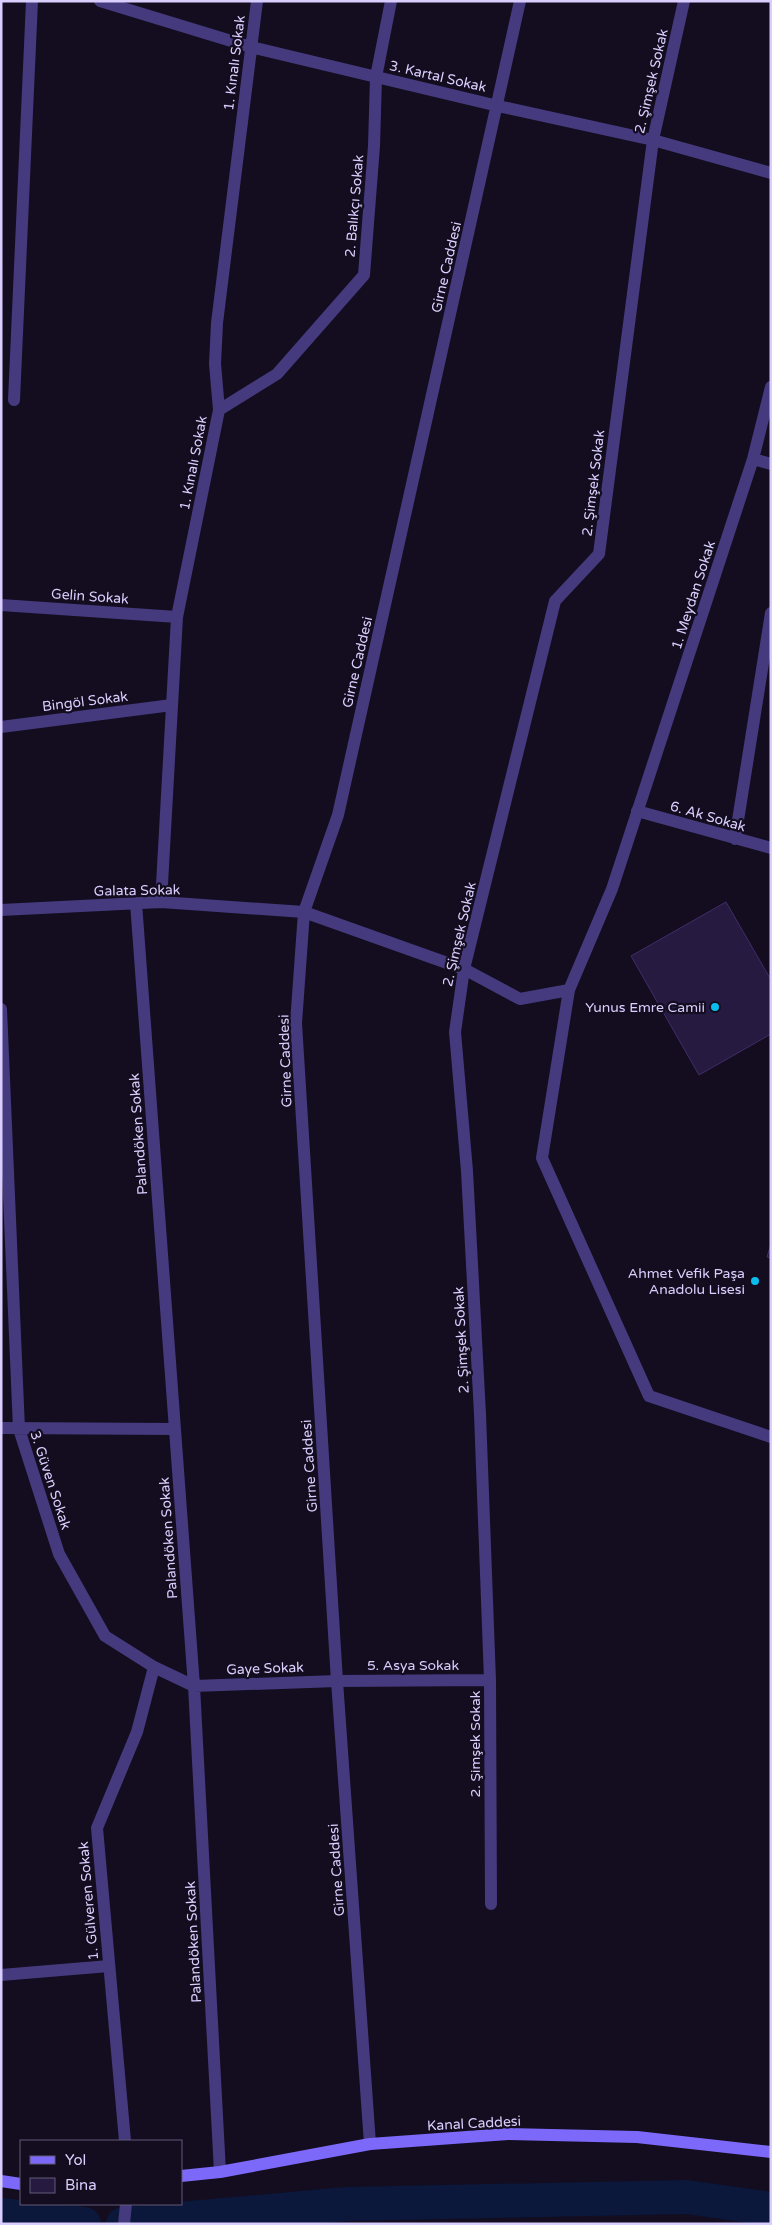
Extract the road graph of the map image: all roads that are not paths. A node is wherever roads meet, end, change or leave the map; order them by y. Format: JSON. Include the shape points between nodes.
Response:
{"nodes":[{"id":1,"x":32,"y":1,"type":"edge"},
{"id":2,"x":100,"y":1,"type":"edge"},
{"id":3,"x":257,"y":1,"type":"edge"},
{"id":4,"x":391,"y":1,"type":"edge"},
{"id":5,"x":520,"y":1,"type":"edge"},
{"id":6,"x":684,"y":1,"type":"edge"},
{"id":7,"x":251,"y":48,"type":"junction"},
{"id":8,"x":376,"y":77,"type":"junction"},
{"id":9,"x":498,"y":106,"type":"junction"},
{"id":10,"x":653,"y":140,"type":"junction"},
{"id":11,"x":771,"y":173,"type":"edge"},
{"id":12,"x":771,"y":387,"type":"edge"},
{"id":13,"x":14,"y":400,"type":"dead end"},
{"id":14,"x":219,"y":410,"type":"junction"},
{"id":15,"x":753,"y":459,"type":"junction"},
{"id":16,"x":771,"y":464,"type":"edge"},
{"id":17,"x":2,"y":605,"type":"edge"},
{"id":18,"x":771,"y":613,"type":"edge"},
{"id":19,"x":1,"y":614,"type":"edge"},
{"id":20,"x":177,"y":617,"type":"junction"},
{"id":21,"x":172,"y":705,"type":"junction"},
{"id":22,"x":1,"y":726,"type":"edge"},
{"id":23,"x":637,"y":811,"type":"junction"},
{"id":24,"x":735,"y":839,"type":"junction"},
{"id":25,"x":771,"y":848,"type":"edge"},
{"id":26,"x":160,"y":902,"type":"junction"},
{"id":27,"x":136,"y":903,"type":"junction"},
{"id":28,"x":1,"y":910,"type":"edge"},
{"id":29,"x":304,"y":912,"type":"junction"},
{"id":30,"x":464,"y":969,"type":"junction"},
{"id":31,"x":569,"y":990,"type":"junction"},
{"id":32,"x":1,"y":1009,"type":"edge"},
{"id":33,"x":2,"y":1049,"type":"edge"},
{"id":34,"x":6,"y":1218,"type":"edge"},
{"id":35,"x":1,"y":1428,"type":"edge"},
{"id":36,"x":19,"y":1428,"type":"junction"},
{"id":37,"x":175,"y":1429,"type":"junction"},
{"id":38,"x":771,"y":1437,"type":"edge"},
{"id":39,"x":154,"y":1667,"type":"junction"},
{"id":40,"x":490,"y":1680,"type":"junction"},
{"id":41,"x":337,"y":1681,"type":"junction"},
{"id":42,"x":194,"y":1686,"type":"junction"},
{"id":43,"x":491,"y":1904,"type":"dead end"},
{"id":44,"x":109,"y":1966,"type":"junction"},
{"id":45,"x":1,"y":1975,"type":"edge"},
{"id":46,"x":125,"y":2140,"type":"edge"},
{"id":47,"x":370,"y":2144,"type":"junction"},
{"id":48,"x":771,"y":2152,"type":"edge"},
{"id":49,"x":220,"y":2172,"type":"junction"},
{"id":50,"x":182,"y":2176,"type":"edge"},
{"id":51,"x":1,"y":2181,"type":"edge"},
{"id":52,"x":20,"y":2184,"type":"edge"},
{"id":53,"x":126,"y":2205,"type":"edge"},
{"id":54,"x":124,"y":2224,"type":"edge"}],
"edges":[{"from":1,"to":13,"type":"street"},
{"from":2,"to":7,"type":"street","name":"3. Kartal Sokak"},
{"from":3,"to":7,"type":"street","name":"1. Kınalı Sokak"},
{"from":4,"to":8,"type":"street","name":"2. Balıkçı Sokak"},
{"from":5,"to":9,"type":"street","name":"Girne Caddesi"},
{"from":6,"to":10,"type":"street","name":"2. Şimşek Sokak"},
{"from":7,"to":8,"type":"street","name":"3. Kartal Sokak"},
{"from":7,"to":14,"type":"street","name":"1. Kınalı Sokak","via":[[218,323],[215,364]]},
{"from":8,"to":9,"type":"street","name":"3. Kartal Sokak"},
{"from":8,"to":14,"type":"street","name":"2. Balıkçı Sokak","via":[[364,276],[277,374]]},
{"from":9,"to":10,"type":"street","name":"3. Kartal Sokak"},
{"from":9,"to":29,"type":"street","name":"Girne Caddesi","via":[[338,816]]},
{"from":10,"to":11,"type":"street","name":"3. Kartal Sokak"},
{"from":10,"to":30,"type":"street","name":"2. Şimşek Sokak","via":[[599,554],[555,601]]},
{"from":12,"to":15,"type":"street","name":"1. Meydan Sokak"},
{"from":14,"to":20,"type":"street","name":"1. Kınalı Sokak"},
{"from":15,"to":16,"type":"street"},
{"from":15,"to":23,"type":"street","name":"1. Meydan Sokak"},
{"from":17,"to":19,"type":"street"},
{"from":17,"to":20,"type":"street","name":"Gelin Sokak"},
{"from":18,"to":24,"type":"street"},
{"from":20,"to":21,"type":"street","name":"1. Kınalı Sokak"},
{"from":21,"to":22,"type":"street","name":"Bingöl Sokak"},
{"from":21,"to":26,"type":"street","name":"1. Kınalı Sokak"},
{"from":23,"to":24,"type":"street","name":"6. Ak Sokak"},
{"from":23,"to":31,"type":"street","name":"1. Meydan Sokak","via":[[612,889]]},
{"from":24,"to":25,"type":"street","name":"6. Ak Sokak"},
{"from":26,"to":27,"type":"street","name":"Galata Sokak"},
{"from":26,"to":29,"type":"street","name":"Galata Sokak"},
{"from":27,"to":28,"type":"street","name":"Galata Sokak"},
{"from":27,"to":37,"type":"street","name":"Palandöken Sokak"},
{"from":29,"to":30,"type":"street","name":"Galata Sokak"},
{"from":29,"to":41,"type":"street","name":"Girne Caddesi","via":[[296,1023]]},
{"from":30,"to":31,"type":"street","name":"Galata Sokak","via":[[520,999]]},
{"from":30,"to":40,"type":"street","name":"2. Şimşek Sokak","via":[[456,1032],[470,1220]]},
{"from":31,"to":38,"type":"street","name":"1. Meydan Sokak","via":[[542,1158],[649,1396]]},
{"from":32,"to":33,"type":"street","name":"3. Güven Sokak"},
{"from":33,"to":34,"type":"street","name":"3. Güven Sokak"},
{"from":34,"to":36,"type":"street","name":"3. Güven Sokak"},
{"from":35,"to":36,"type":"street"},
{"from":36,"to":37,"type":"street"},
{"from":36,"to":39,"type":"street","name":"3. Güven Sokak","via":[[60,1554],[105,1636]]},
{"from":37,"to":42,"type":"street","name":"Palandöken Sokak"},
{"from":39,"to":42,"type":"street","name":"3. Güven Sokak"},
{"from":39,"to":44,"type":"street","name":"1. Gülveren Sokak","via":[[137,1732],[97,1828]]},
{"from":40,"to":41,"type":"street","name":"5. Asya Sokak"},
{"from":40,"to":43,"type":"street","name":"2. Şimşek Sokak"},
{"from":41,"to":42,"type":"street","name":"Gaye Sokak"},
{"from":41,"to":47,"type":"street","name":"Girne Caddesi"},
{"from":42,"to":49,"type":"street","name":"Palandöken Sokak"},
{"from":44,"to":45,"type":"street"},
{"from":44,"to":46,"type":"street","name":"1. Gülveren Sokak"},
{"from":47,"to":48,"type":"street","name":"Kanal Caddesi","via":[[508,2134],[636,2137]]},
{"from":47,"to":49,"type":"street","name":"Kanal Caddesi"},
{"from":49,"to":50,"type":"street","name":"Kanal Caddesi"},
{"from":51,"to":52,"type":"street"},
{"from":53,"to":54,"type":"street"}]}
